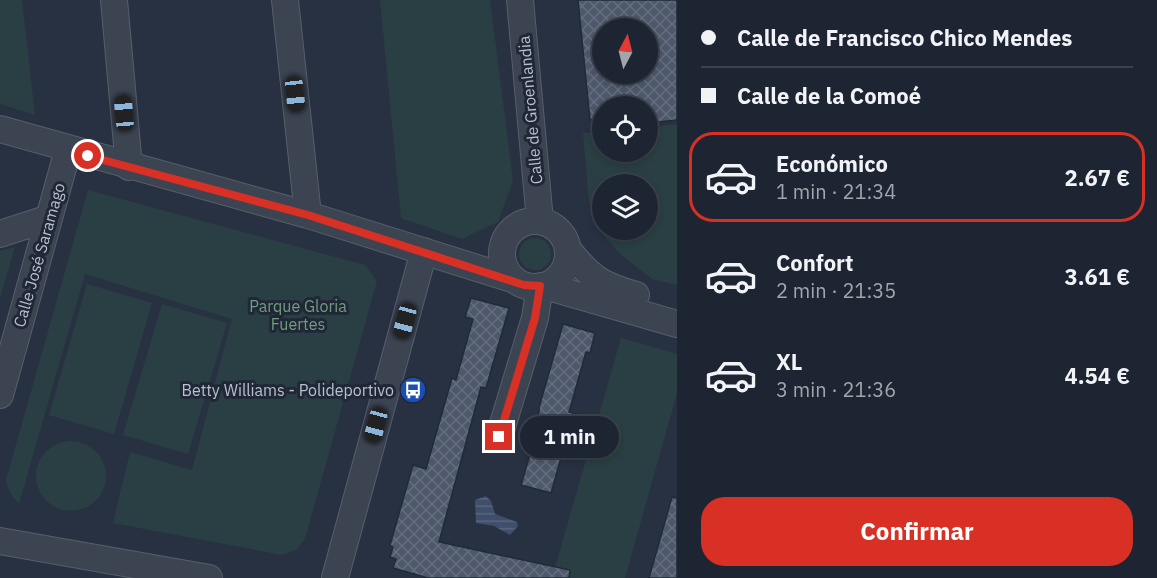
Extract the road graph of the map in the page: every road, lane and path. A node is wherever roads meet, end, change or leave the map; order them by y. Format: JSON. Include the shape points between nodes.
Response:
{"nodes":[{"id":1,"x":114,"y":0,"type":"edge"},
{"id":2,"x":285,"y":0,"type":"edge"},
{"id":3,"x":520,"y":0,"type":"edge"},
{"id":4,"x":0,"y":129,"type":"edge"},
{"id":5,"x":68,"y":150,"type":"junction"},
{"id":6,"x":129,"y":166,"type":"junction"},
{"id":7,"x":308,"y":215,"type":"junction"},
{"id":8,"x":49,"y":218,"type":"junction"},
{"id":9,"x":540,"y":220,"type":"junction"},
{"id":10,"x":513,"y":229,"type":"junction"},
{"id":11,"x":0,"y":234,"type":"edge"},
{"id":12,"x":424,"y":251,"type":"junction"},
{"id":13,"x":568,"y":251,"type":"junction"},
{"id":14,"x":515,"y":280,"type":"junction"},
{"id":15,"x":543,"y":286,"type":"junction"},
{"id":16,"x":677,"y":307,"type":"edge"},
{"id":17,"x":677,"y":324,"type":"edge"},
{"id":18,"x":0,"y":395,"type":"edge"},
{"id":19,"x":499,"y":437,"type":"dead end"},
{"id":20,"x":0,"y":542,"type":"edge"},
{"id":21,"x":209,"y":578,"type":"edge"},
{"id":22,"x":335,"y":578,"type":"edge"}],
"edges":[{"from":1,"to":6,"type":"street"},
{"from":2,"to":7,"type":"street"},
{"from":3,"to":9,"type":"street","name":"Calle de Groenlandia"},
{"from":4,"to":5,"type":"street"},
{"from":5,"to":6,"type":"street"},
{"from":5,"to":8,"type":"street","name":"Calle José Saramago"},
{"from":6,"to":7,"type":"street"},
{"from":7,"to":12,"type":"street"},
{"from":8,"to":11,"type":"street"},
{"from":8,"to":18,"type":"street","name":"Calle José Saramago"},
{"from":9,"to":10,"type":"street","via":[[521,223]]},
{"from":9,"to":13,"type":"street","via":[[560,231]]},
{"from":10,"to":12,"type":"street","via":[[474,254]]},
{"from":10,"to":14,"type":"street","via":[[502,255]]},
{"from":12,"to":14,"type":"street"},
{"from":12,"to":22,"type":"street"},
{"from":13,"to":15,"type":"street","via":[[563,272]]},
{"from":13,"to":16,"type":"street","via":[[590,277],[614,289]]},
{"from":14,"to":15,"type":"street","via":[[524,285]]},
{"from":15,"to":17,"type":"street"},
{"from":15,"to":19,"type":"street"},
{"from":20,"to":21,"type":"street"}]}
